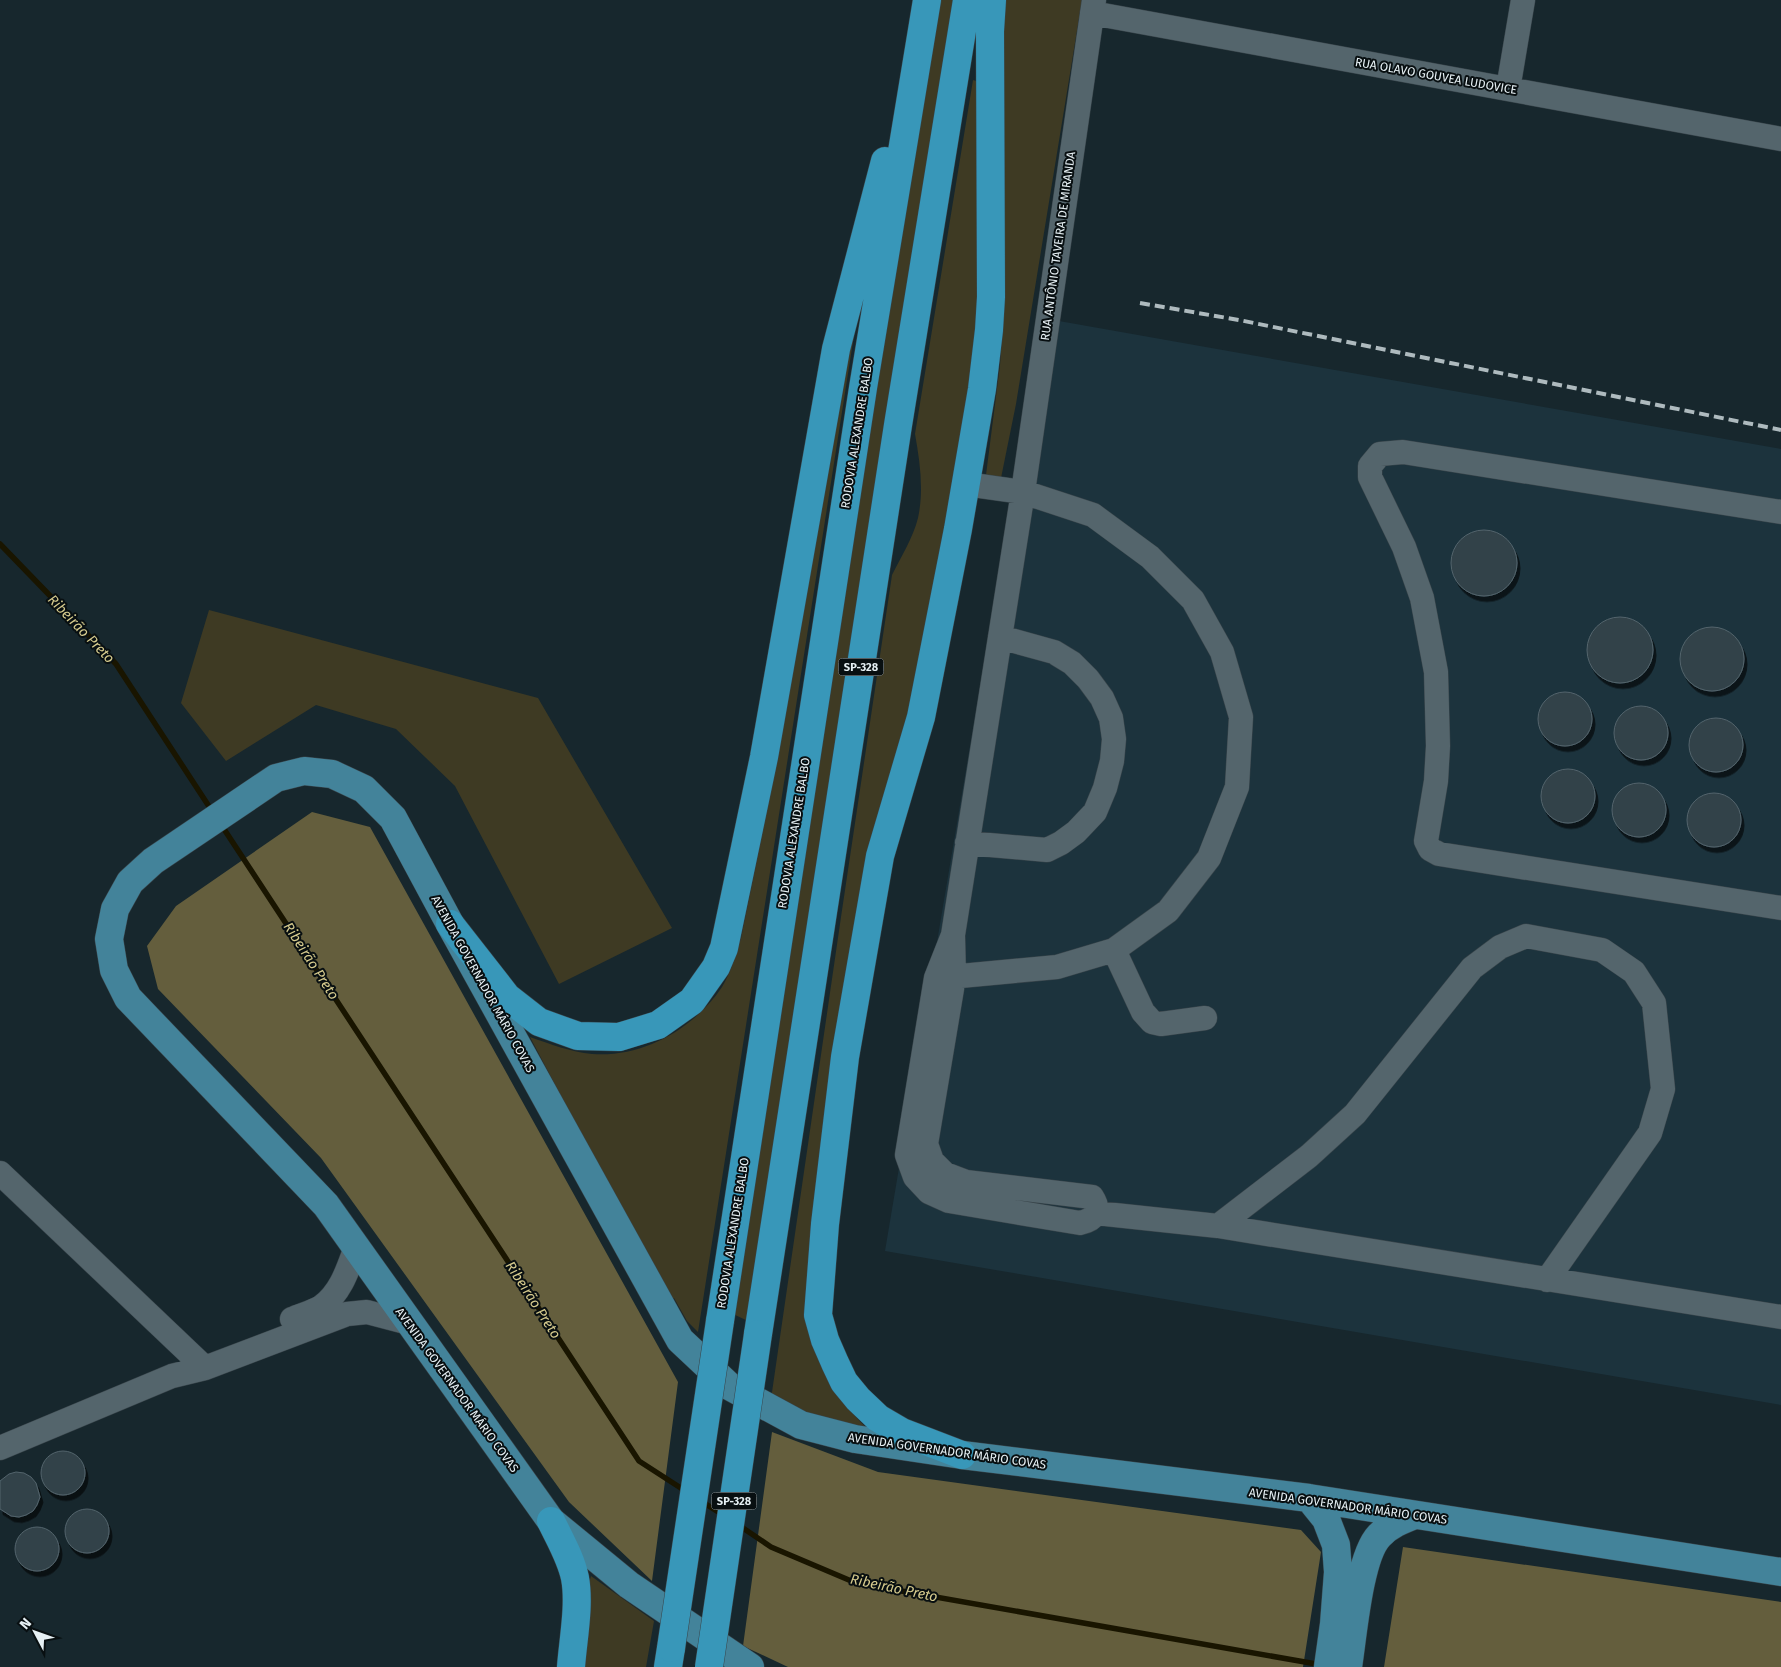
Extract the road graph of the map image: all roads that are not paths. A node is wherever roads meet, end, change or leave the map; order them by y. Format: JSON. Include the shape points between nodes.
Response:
{"nodes":[{"id":1,"x":927,"y":0,"type":"edge"},
{"id":2,"x":967,"y":0,"type":"edge"},
{"id":3,"x":992,"y":0,"type":"edge"},
{"id":4,"x":1524,"y":0,"type":"edge"},
{"id":5,"x":1093,"y":7,"type":"edge"},
{"id":6,"x":1508,"y":89,"type":"junction"},
{"id":7,"x":1781,"y":139,"type":"edge"},
{"id":8,"x":966,"y":484,"type":"junction"},
{"id":9,"x":1023,"y":492,"type":"junction"},
{"id":10,"x":1781,"y":512,"type":"edge"},
{"id":11,"x":1000,"y":637,"type":"junction"},
{"id":12,"x":967,"y":843,"type":"junction"},
{"id":13,"x":1781,"y":908,"type":"edge"},
{"id":14,"x":450,"y":924,"type":"junction"},
{"id":15,"x":1114,"y":950,"type":"junction"},
{"id":16,"x":945,"y":977,"type":"junction"},
{"id":17,"x":1205,"y":1018,"type":"dead end"},
{"id":18,"x":0,"y":1173,"type":"edge"},
{"id":19,"x":1218,"y":1226,"type":"junction"},
{"id":20,"x":356,"y":1247,"type":"junction"},
{"id":21,"x":1547,"y":1280,"type":"junction"},
{"id":22,"x":1781,"y":1318,"type":"edge"},
{"id":23,"x":409,"y":1323,"type":"junction"},
{"id":24,"x":199,"y":1363,"type":"junction"},
{"id":25,"x":0,"y":1448,"type":"edge"},
{"id":26,"x":962,"y":1455,"type":"junction"},
{"id":27,"x":1309,"y":1498,"type":"junction"},
{"id":28,"x":1415,"y":1515,"type":"junction"},
{"id":29,"x":551,"y":1521,"type":"junction"},
{"id":30,"x":1781,"y":1572,"type":"edge"},
{"id":31,"x":1344,"y":1624,"type":"junction"},
{"id":32,"x":669,"y":1657,"type":"edge"},
{"id":33,"x":571,"y":1667,"type":"edge"},
{"id":34,"x":709,"y":1667,"type":"edge"},
{"id":35,"x":750,"y":1667,"type":"edge"},
{"id":36,"x":1328,"y":1667,"type":"edge"},
{"id":37,"x":1348,"y":1667,"type":"edge"}],
"edges":[{"from":1,"to":14,"type":"highway","via":[[836,349],[764,757],[724,948],[716,967],[692,1001],[658,1025],[619,1037],[578,1036],[539,1022],[507,996]]},
{"from":1,"to":32,"type":"highway","name":"RODOVIA ALEXANDRE BALBO","number":"SP-328","bridge":true,"via":[[863,388]]},
{"from":2,"to":34,"type":"highway","number":"SP-328","bridge":true,"via":[[898,425]]},
{"from":3,"to":8,"type":"highway","via":[[990,313],[982,389]]},
{"from":4,"to":6,"type":"street"},
{"from":5,"to":6,"type":"street","name":"RUA OLAVO GOUVEA LUDOVICE"},
{"from":5,"to":9,"type":"street","name":"RUA ANTÔNIO TAVEIRA DE MIRANDA"},
{"from":6,"to":7,"type":"street","name":"RUA OLAVO GOUVEA LUDOVICE"},
{"from":8,"to":9,"type":"street"},
{"from":8,"to":26,"type":"highway","via":[[921,717],[880,856],[845,1057],[825,1224],[818,1315],[824,1340],[844,1382],[858,1400],[878,1418],[902,1432]]},
{"from":9,"to":11,"type":"street","name":"RUA ANTÔNIO TAVEIRA DE MIRANDA"},
{"from":9,"to":15,"type":"street","via":[[1093,515],[1150,557],[1193,600],[1222,652],[1241,717],[1238,787],[1209,858],[1168,912]]},
{"from":10,"to":13,"type":"street","via":[[1403,452],[1380,454],[1370,466],[1370,477],[1404,547],[1422,598],[1436,672],[1438,746],[1426,841],[1430,849],[1439,854]]},
{"from":11,"to":12,"type":"street","name":"RUA ANTÔNIO TAVEIRA DE MIRANDA"},
{"from":11,"to":12,"type":"street","via":[[1054,652],[1072,663],[1088,679],[1111,718],[1114,739],[1112,761],[1095,812],[1061,843],[1047,850]]},
{"from":12,"to":16,"type":"street","name":"RUA ANTÔNIO TAVEIRA DE MIRANDA"},
{"from":14,"to":20,"type":"main road","name":"AVENIDA GOVERNADOR MÁRIO COVAS","via":[[394,818],[364,789],[332,774],[304,771],[276,778],[153,861],[130,882],[114,909],[109,940],[114,970],[128,998],[326,1205]]},
{"from":14,"to":26,"type":"main road","name":"AVENIDA GOVERNADOR MÁRIO COVAS","via":[[680,1340],[729,1386],[802,1425],[855,1440]]},
{"from":15,"to":16,"type":"street","via":[[1056,966]]},
{"from":15,"to":17,"type":"street","via":[[1143,1012],[1152,1022],[1161,1024]]},
{"from":16,"to":19,"type":"street","name":"RUA ANTÔNIO TAVEIRA DE MIRANDA","via":[[907,1156],[914,1177],[928,1192],[949,1201],[1080,1223],[1089,1221],[1096,1213]]},
{"from":18,"to":24,"type":"street"},
{"from":19,"to":21,"type":"street"},
{"from":19,"to":21,"type":"street","via":[[1309,1156],[1355,1114],[1472,968],[1500,947],[1526,936],[1602,950],[1634,972],[1654,1004],[1663,1089],[1650,1133]]},
{"from":20,"to":23,"type":"main road","name":"AVENIDA GOVERNADOR MÁRIO COVAS"},
{"from":20,"to":24,"type":"street","via":[[334,1296],[320,1308],[236,1343]]},
{"from":21,"to":22,"type":"street"},
{"from":23,"to":24,"type":"street","via":[[366,1312],[347,1314]]},
{"from":23,"to":29,"type":"main road","name":"AVENIDA GOVERNADOR MÁRIO COVAS"},
{"from":24,"to":25,"type":"street"},
{"from":26,"to":27,"type":"main road","name":"AVENIDA GOVERNADOR MÁRIO COVAS"},
{"from":27,"to":28,"type":"main road","name":"AVENIDA GOVERNADOR MÁRIO COVAS"},
{"from":27,"to":31,"type":"main road","via":[[1326,1520],[1336,1545]]},
{"from":28,"to":30,"type":"main road","name":"AVENIDA GOVERNADOR MÁRIO COVAS"},
{"from":28,"to":31,"type":"main road","via":[[1396,1523],[1373,1544]]},
{"from":29,"to":33,"type":"highway","via":[[575,1579]]},
{"from":29,"to":35,"type":"main road","name":"AVENIDA GOVERNADOR MÁRIO COVAS","via":[[628,1585]]},
{"from":31,"to":36,"type":"main road"},
{"from":31,"to":37,"type":"main road"}]}
